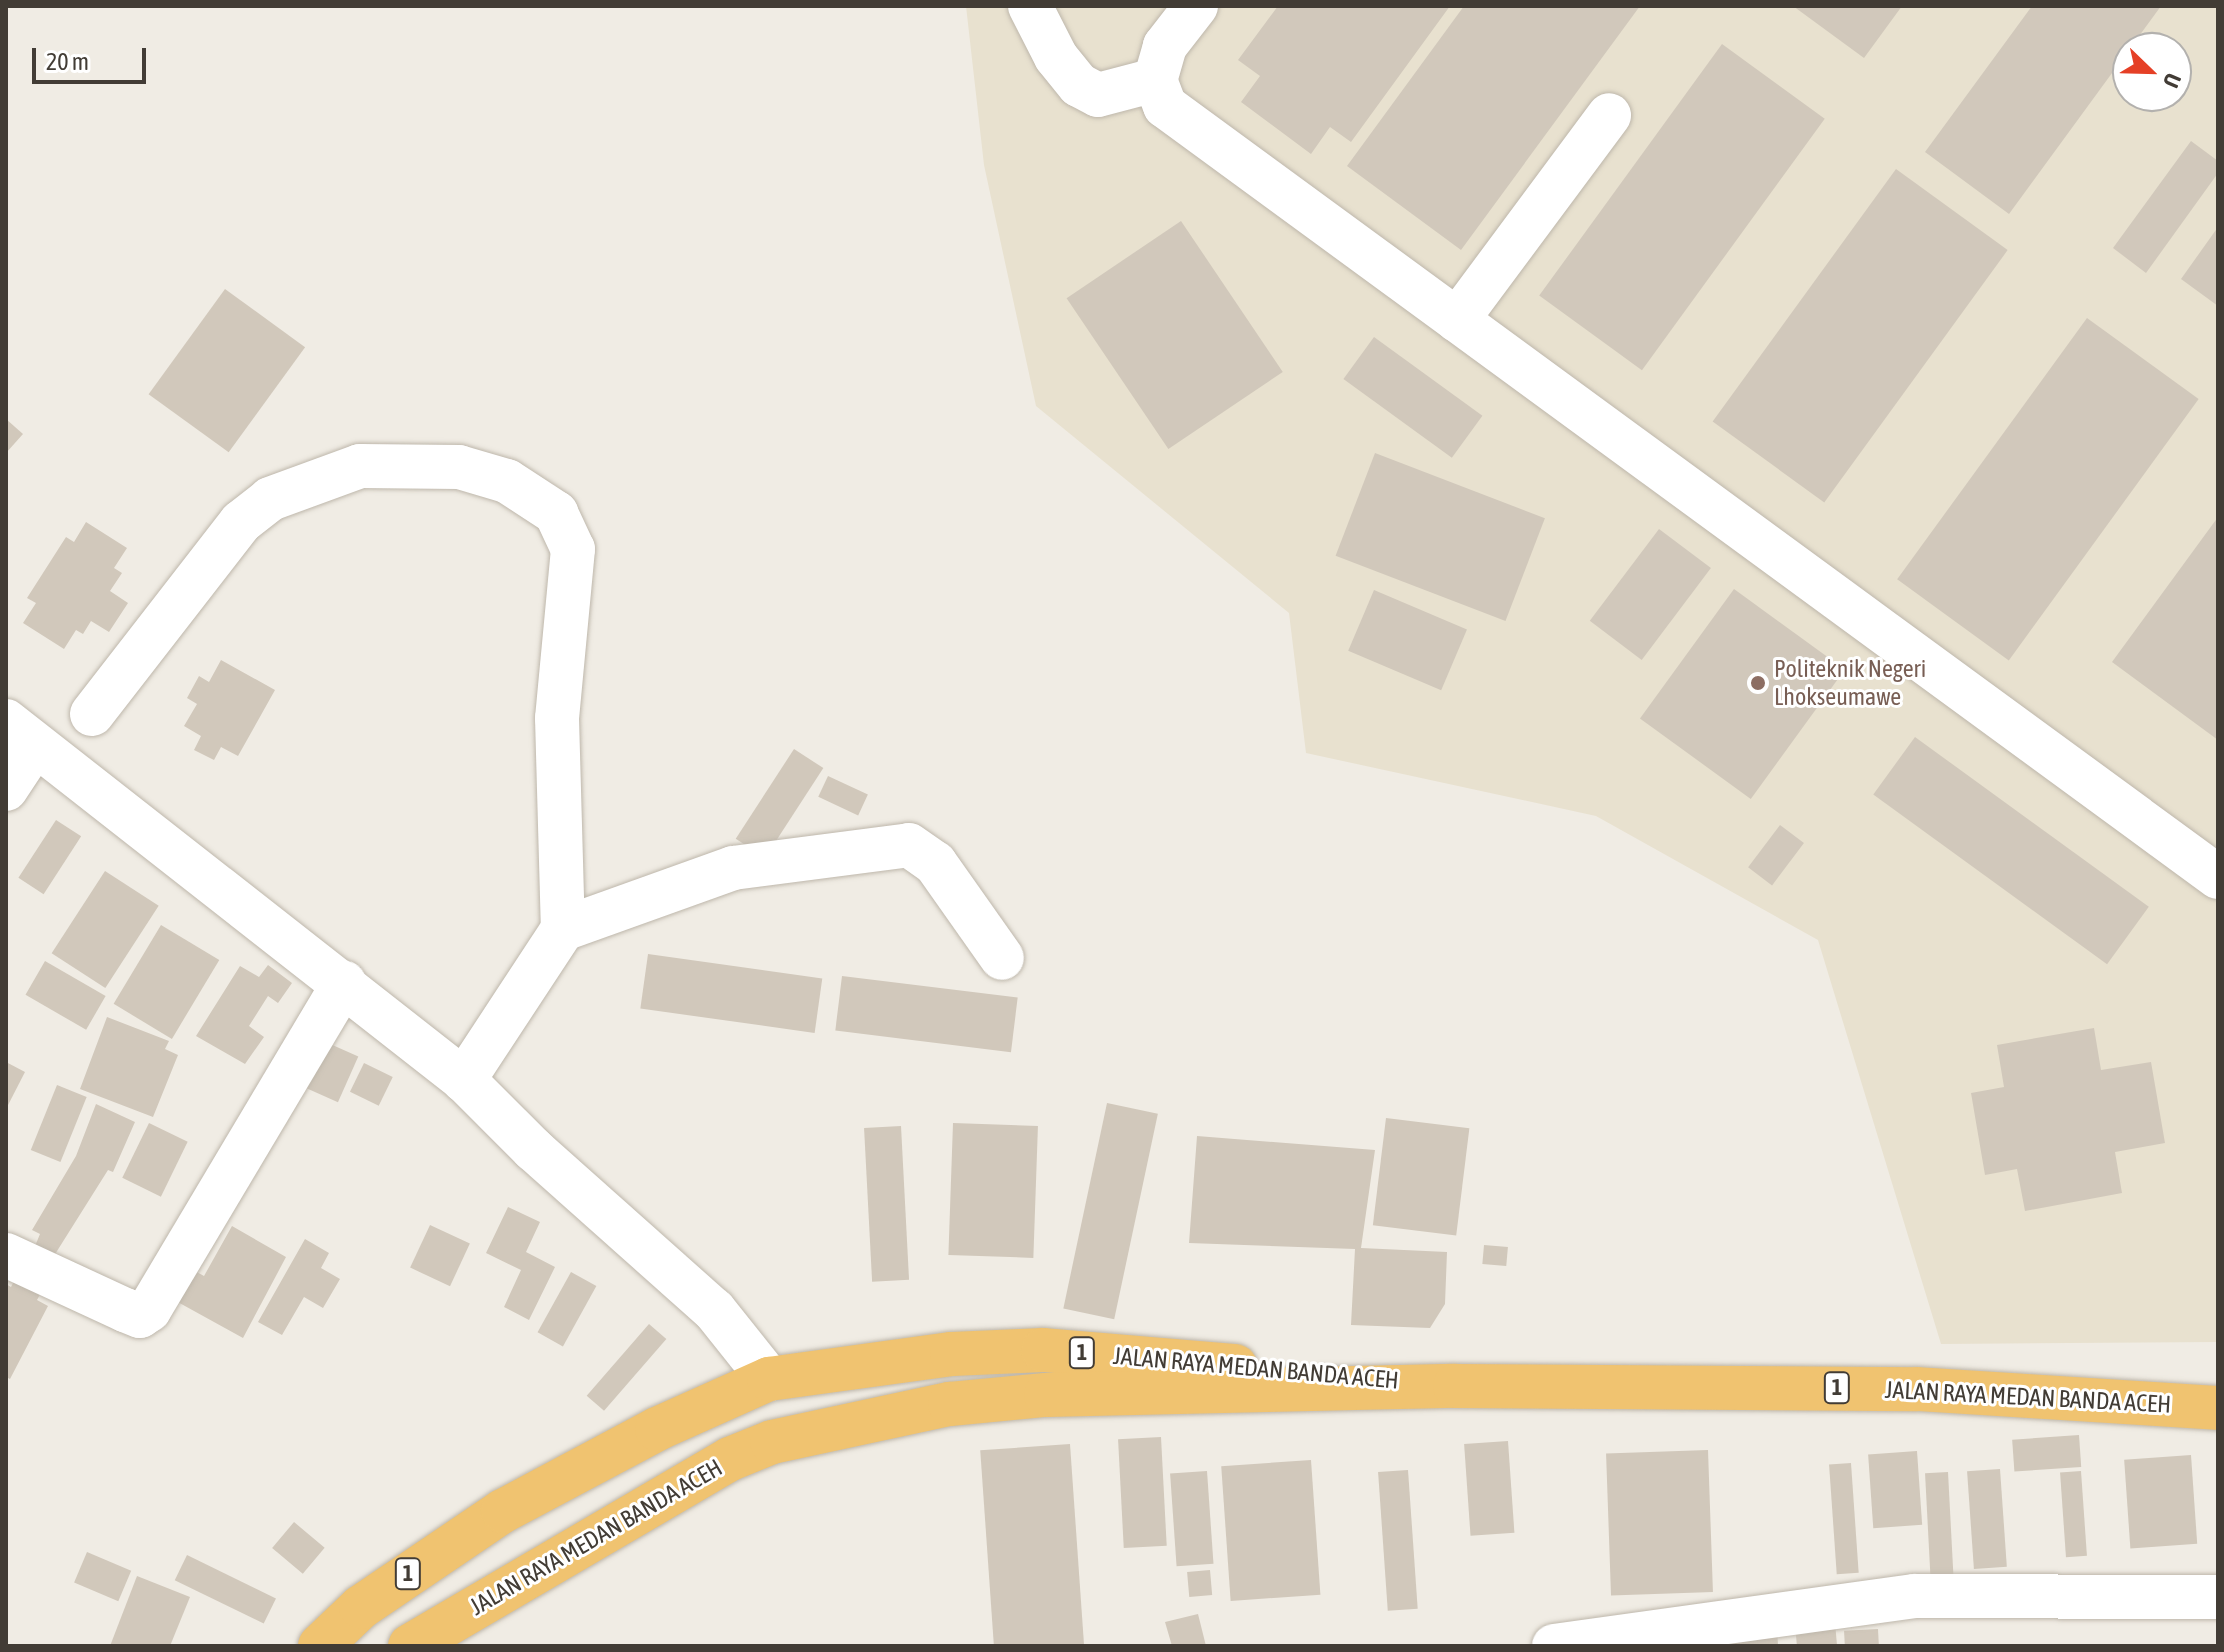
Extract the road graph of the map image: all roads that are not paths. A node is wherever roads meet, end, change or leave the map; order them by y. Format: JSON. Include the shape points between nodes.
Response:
{"nodes":[{"id":1,"x":1030,"y":6,"type":"edge"},
{"id":2,"x":1196,"y":6,"type":"edge"},
{"id":3,"x":1155,"y":80,"type":"junction"},
{"id":4,"x":1609,"y":115,"type":"dead end"},
{"id":5,"x":1457,"y":320,"type":"junction"},
{"id":6,"x":92,"y":714,"type":"dead end"},
{"id":7,"x":21,"y":733,"type":"edge"},
{"id":8,"x":6,"y":789,"type":"edge"},
{"id":9,"x":2218,"y":877,"type":"edge"},
{"id":10,"x":563,"y":929,"type":"junction"},
{"id":11,"x":1002,"y":958,"type":"dead end"},
{"id":12,"x":344,"y":983,"type":"junction"},
{"id":13,"x":464,"y":1080,"type":"junction"},
{"id":14,"x":6,"y":1255,"type":"edge"},
{"id":15,"x":769,"y":1379,"type":"junction"},
{"id":16,"x":1455,"y":1386,"type":"junction"},
{"id":17,"x":2218,"y":1408,"type":"edge"},
{"id":18,"x":2218,"y":1597,"type":"edge"},
{"id":19,"x":320,"y":1646,"type":"edge"},
{"id":20,"x":410,"y":1646,"type":"edge"},
{"id":21,"x":1554,"y":1646,"type":"edge"}],
"edges":[{"from":1,"to":3,"type":"street","via":[[1056,57],[1079,85],[1098,95]]},
{"from":2,"to":3,"type":"street","via":[[1165,46]]},
{"from":3,"to":5,"type":"street","via":[[1165,106]]},
{"from":4,"to":5,"type":"street"},
{"from":5,"to":9,"type":"street"},
{"from":6,"to":10,"type":"street","via":[[241,522],[270,499],[360,466],[459,467],[507,481],[556,513],[573,549],[557,718]]},
{"from":7,"to":8,"type":"street"},
{"from":7,"to":12,"type":"street"},
{"from":10,"to":11,"type":"street","via":[[733,868],[909,845],[935,863]]},
{"from":10,"to":13,"type":"street"},
{"from":12,"to":13,"type":"street"},
{"from":12,"to":14,"type":"street","via":[[149,1310],[140,1316]]},
{"from":13,"to":15,"type":"street","via":[[533,1149],[714,1310]]},
{"from":15,"to":16,"type":"highway","name":"JALAN RAYA MEDAN BANDA ACEH","number":"1","via":[[952,1354],[1043,1350]]},
{"from":15,"to":19,"type":"highway","name":"JALAN RAYA MEDAN BANDA ACEH","number":"1","via":[[657,1429],[503,1511],[361,1607]]},
{"from":16,"to":17,"type":"highway","name":"JALAN RAYA MEDAN BANDA ACEH","number":"1","via":[[1917,1389]]},
{"from":16,"to":20,"type":"highway","name":"JALAN RAYA MEDAN BANDA ACEH","number":"1","via":[[1046,1395],[950,1404],[772,1442],[685,1482]]},
{"from":18,"to":21,"type":"street","via":[[1914,1596]]}]}
